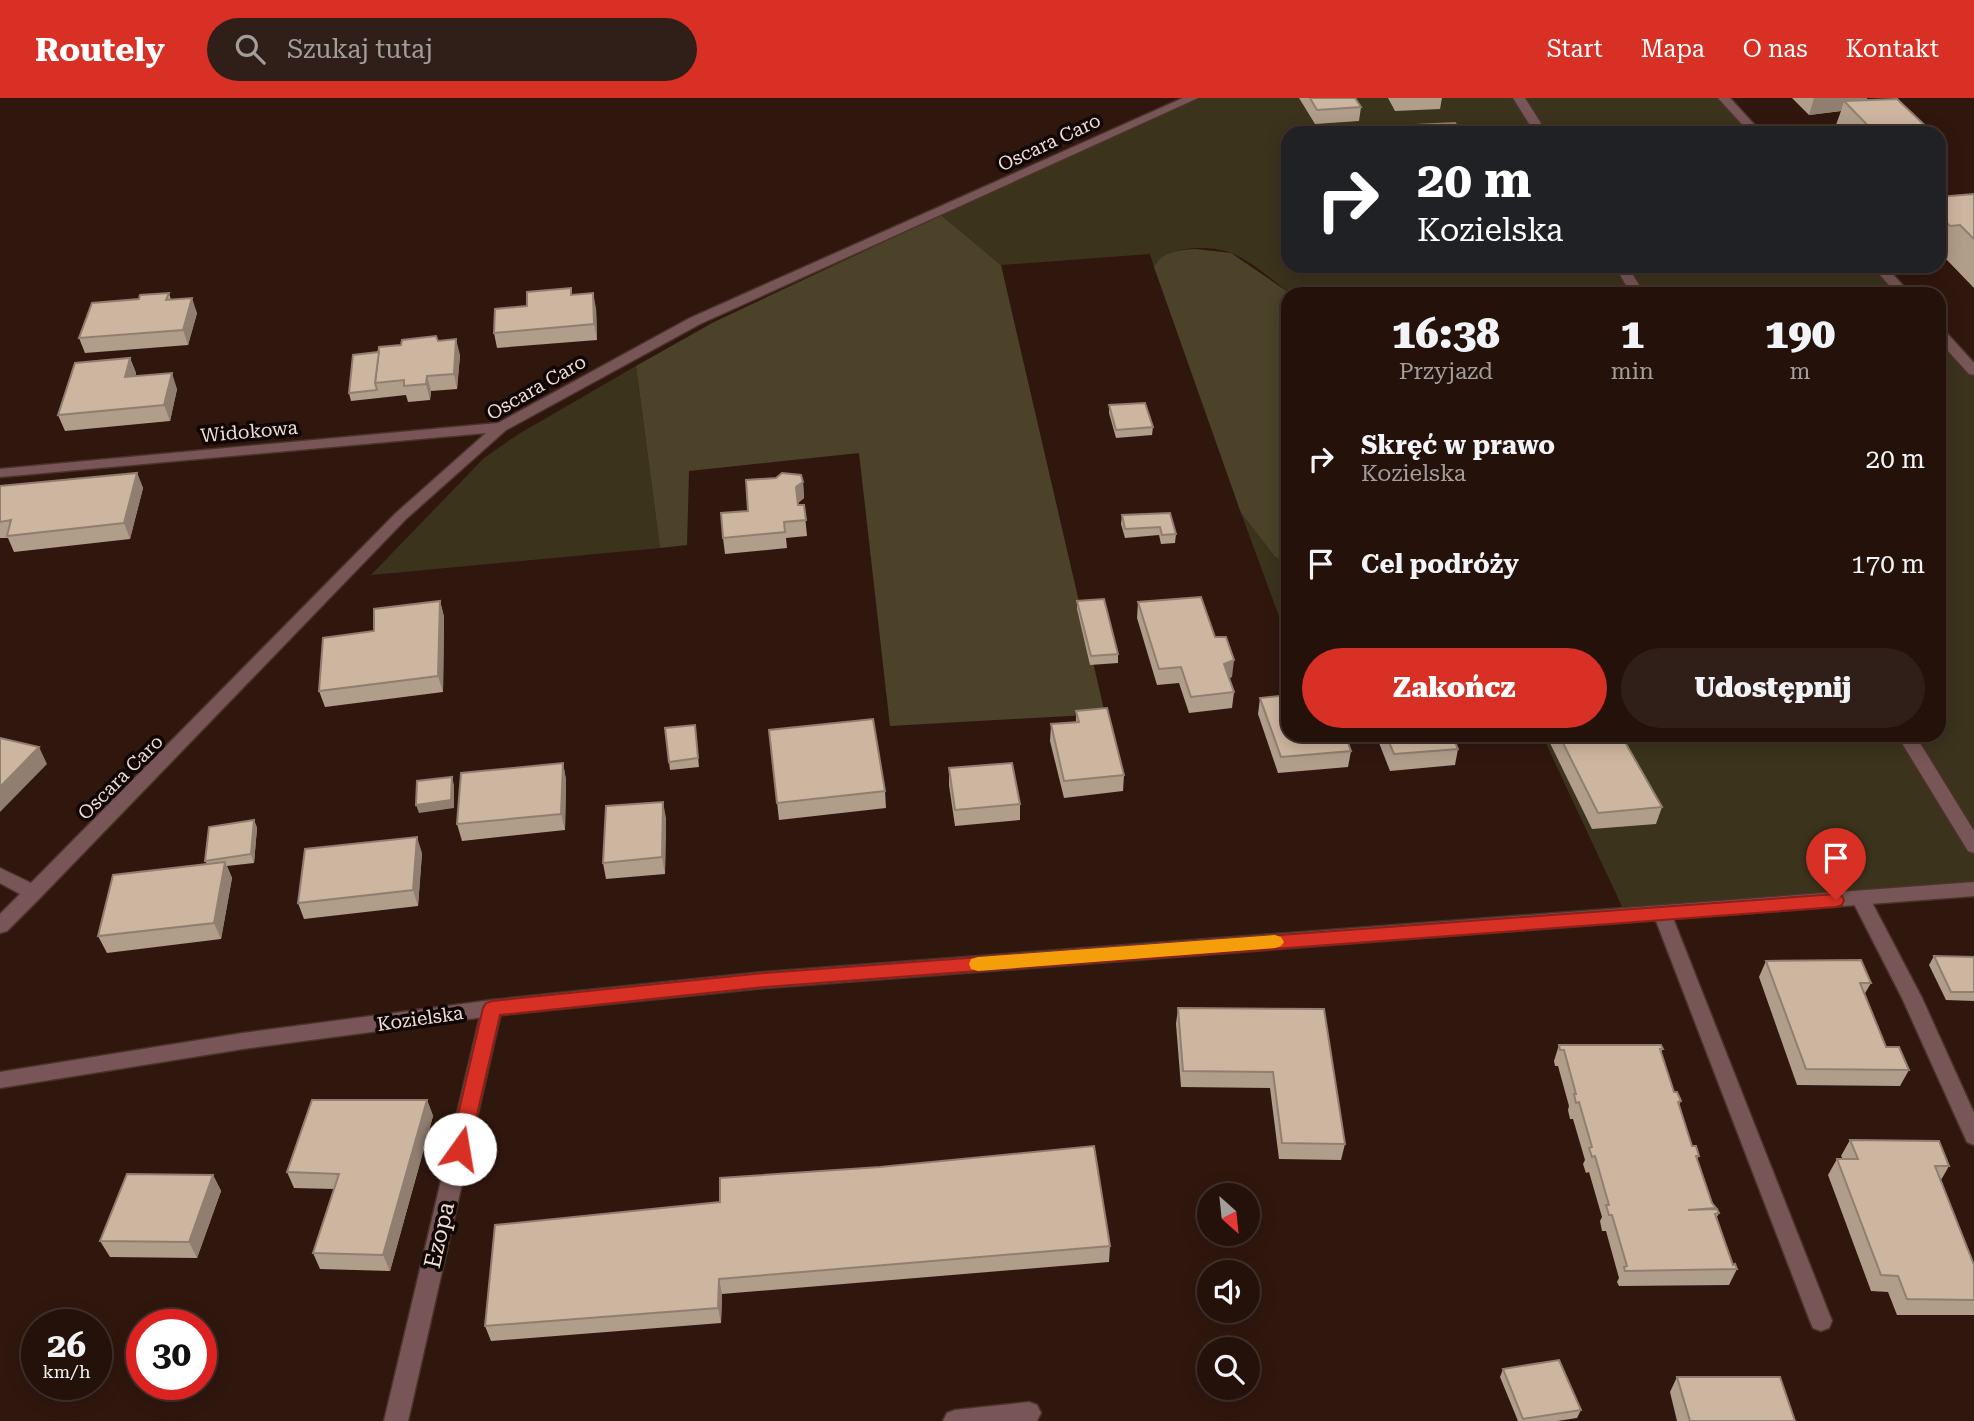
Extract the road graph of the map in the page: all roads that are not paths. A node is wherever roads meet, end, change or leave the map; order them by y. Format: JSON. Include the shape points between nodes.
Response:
{"nodes":[{"id":1,"x":1192,"y":98,"type":"edge"},
{"id":2,"x":1519,"y":98,"type":"edge"},
{"id":3,"x":1724,"y":98,"type":"edge"},
{"id":4,"x":1537,"y":126,"type":"edge"},
{"id":5,"x":1750,"y":126,"type":"edge"},
{"id":6,"x":1884,"y":273,"type":"edge"},
{"id":7,"x":1898,"y":287,"type":"edge"},
{"id":8,"x":1946,"y":341,"type":"edge"},
{"id":9,"x":1974,"y":371,"type":"edge"},
{"id":10,"x":501,"y":427,"type":"junction"},
{"id":11,"x":0,"y":473,"type":"edge"},
{"id":12,"x":1910,"y":742,"type":"edge"},
{"id":13,"x":1974,"y":846,"type":"edge"},
{"id":14,"x":0,"y":875,"type":"edge"},
{"id":15,"x":1974,"y":889,"type":"edge"},
{"id":16,"x":33,"y":893,"type":"junction"},
{"id":17,"x":1860,"y":898,"type":"junction"},
{"id":18,"x":1662,"y":913,"type":"junction"},
{"id":19,"x":0,"y":926,"type":"edge"},
{"id":20,"x":492,"y":1008,"type":"junction"},
{"id":21,"x":0,"y":1080,"type":"edge"},
{"id":22,"x":1974,"y":1136,"type":"edge"},
{"id":23,"x":1821,"y":1321,"type":"dead end"},
{"id":24,"x":1029,"y":1413,"type":"dead end"},
{"id":25,"x":396,"y":1421,"type":"edge"},
{"id":26,"x":955,"y":1421,"type":"edge"}],
"edges":[{"from":1,"to":10,"type":"street","name":"Oscara Caro","via":[[695,321]]},
{"from":2,"to":4,"type":"street"},
{"from":3,"to":5,"type":"street"},
{"from":6,"to":7,"type":"street"},
{"from":8,"to":9,"type":"street"},
{"from":10,"to":11,"type":"street","name":"Widokowa"},
{"from":10,"to":16,"type":"street","name":"Oscara Caro","via":[[401,516]]},
{"from":12,"to":13,"type":"street"},
{"from":14,"to":16,"type":"street"},
{"from":15,"to":17,"type":"street","name":"Kozielska"},
{"from":16,"to":19,"type":"street","name":"Oscara Caro"},
{"from":17,"to":18,"type":"street","name":"Kozielska"},
{"from":17,"to":22,"type":"street","via":[[1912,998]]},
{"from":18,"to":20,"type":"street","name":"Kozielska","via":[[765,980]]},
{"from":18,"to":23,"type":"street"},
{"from":20,"to":21,"type":"street","name":"Kozielska"},
{"from":20,"to":25,"type":"street","name":"Ezopa"},
{"from":24,"to":26,"type":"street"}]}
